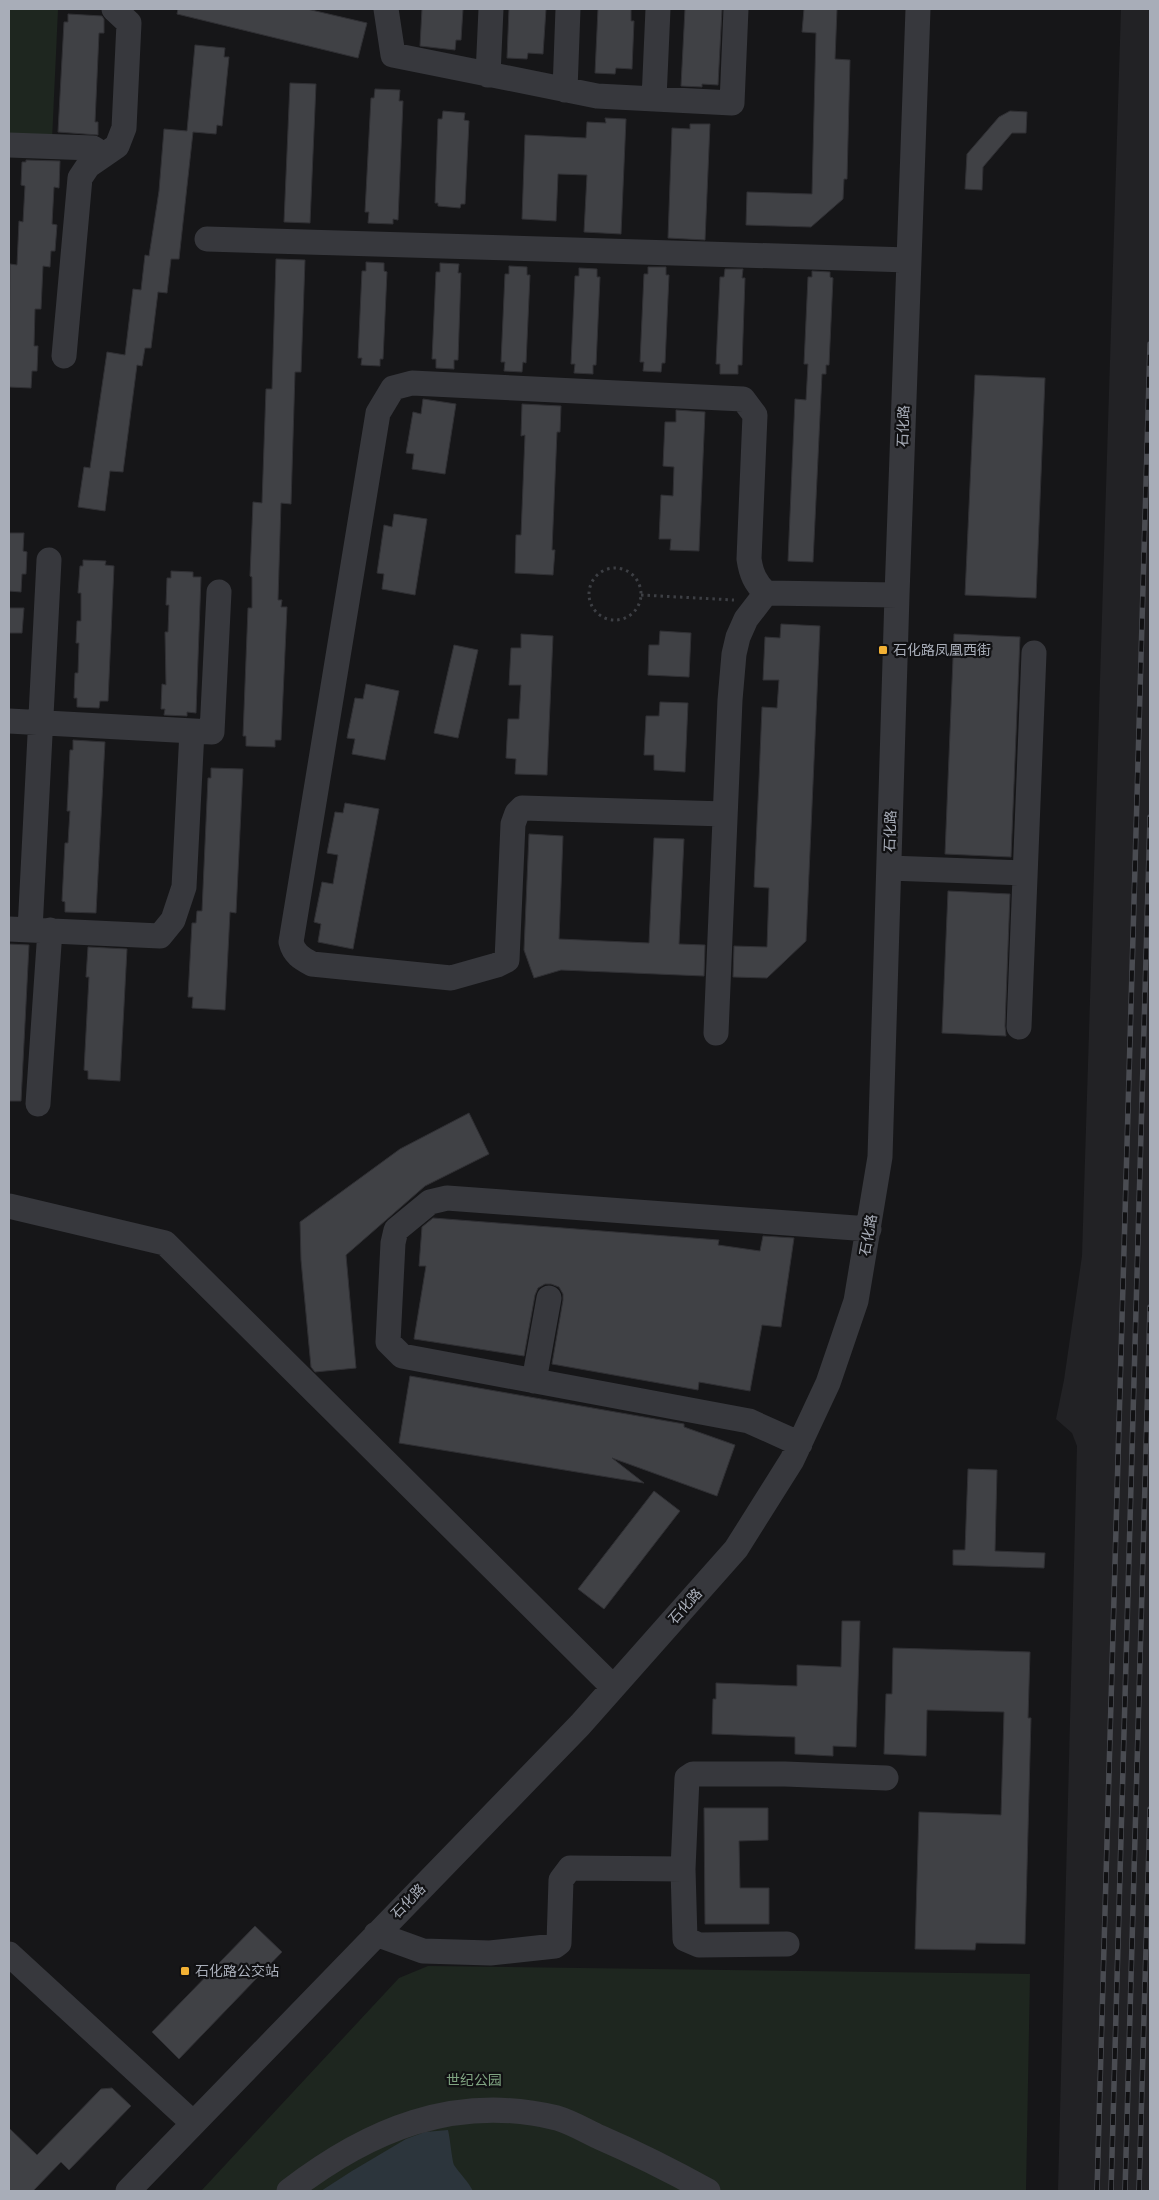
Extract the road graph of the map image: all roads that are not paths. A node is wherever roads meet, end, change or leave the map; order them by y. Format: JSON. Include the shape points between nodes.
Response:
{"nodes":[{"id":1,"x":114,"y":9,"type":"edge"},
{"id":2,"x":386,"y":9,"type":"edge"},
{"id":3,"x":491,"y":9,"type":"edge"},
{"id":4,"x":568,"y":9,"type":"edge"},
{"id":5,"x":658,"y":9,"type":"edge"},
{"id":6,"x":736,"y":9,"type":"edge"},
{"id":7,"x":918,"y":9,"type":"edge"},
{"id":8,"x":488,"y":75,"type":"junction"},
{"id":9,"x":565,"y":90,"type":"junction"},
{"id":10,"x":654,"y":99,"type":"junction"},
{"id":11,"x":9,"y":145,"type":"edge"},
{"id":12,"x":104,"y":155,"type":"junction"},
{"id":13,"x":207,"y":239,"type":"dead end"},
{"id":14,"x":909,"y":260,"type":"junction"},
{"id":15,"x":64,"y":356,"type":"dead end"},
{"id":16,"x":49,"y":560,"type":"dead end"},
{"id":17,"x":219,"y":592,"type":"dead end"},
{"id":18,"x":897,"y":595,"type":"junction"},
{"id":19,"x":763,"y":597,"type":"junction"},
{"id":20,"x":1034,"y":653,"type":"dead end"},
{"id":21,"x":9,"y":722,"type":"edge"},
{"id":22,"x":41,"y":723,"type":"junction"},
{"id":23,"x":192,"y":731,"type":"junction"},
{"id":24,"x":725,"y":814,"type":"junction"},
{"id":25,"x":889,"y":868,"type":"junction"},
{"id":26,"x":1025,"y":874,"type":"junction"},
{"id":27,"x":29,"y":930,"type":"edge"},
{"id":28,"x":1019,"y":1028,"type":"dead end"},
{"id":29,"x":716,"y":1033,"type":"dead end"},
{"id":30,"x":38,"y":1104,"type":"dead end"},
{"id":31,"x":9,"y":1206,"type":"edge"},
{"id":32,"x":869,"y":1229,"type":"junction"},
{"id":33,"x":549,"y":1298,"type":"dead end"},
{"id":34,"x":534,"y":1381,"type":"junction"},
{"id":35,"x":800,"y":1444,"type":"junction"},
{"id":36,"x":613,"y":1687,"type":"junction"},
{"id":37,"x":886,"y":1778,"type":"dead end"},
{"id":38,"x":683,"y":1869,"type":"junction"},
{"id":39,"x":376,"y":1934,"type":"junction"},
{"id":40,"x":788,"y":1944,"type":"dead end"},
{"id":41,"x":9,"y":1954,"type":"edge"},
{"id":42,"x":193,"y":2123,"type":"junction"},
{"id":43,"x":128,"y":2191,"type":"edge"},
{"id":44,"x":288,"y":2191,"type":"edge"},
{"id":45,"x":708,"y":2191,"type":"edge"}],
"edges":[{"from":1,"to":12,"type":"street","via":[[129,22],[124,128],[117,146]]},
{"from":2,"to":8,"type":"street","via":[[393,55]]},
{"from":3,"to":8,"type":"street"},
{"from":4,"to":9,"type":"street"},
{"from":5,"to":10,"type":"street"},
{"from":6,"to":10,"type":"street","via":[[732,103]]},
{"from":7,"to":14,"type":"street","name":"石化路"},
{"from":8,"to":9,"type":"street"},
{"from":9,"to":10,"type":"street","via":[[598,96]]},
{"from":11,"to":12,"type":"street","via":[[93,148]]},
{"from":12,"to":15,"type":"street","via":[[88,166],[80,178]]},
{"from":13,"to":14,"type":"street"},
{"from":14,"to":18,"type":"street","name":"石化路"},
{"from":16,"to":22,"type":"street"},
{"from":17,"to":23,"type":"street","via":[[212,732]]},
{"from":18,"to":19,"type":"street"},
{"from":18,"to":25,"type":"street","name":"石化路"},
{"from":19,"to":24,"type":"street","via":[[746,618],[734,654]]},
{"from":19,"to":24,"type":"street","via":[[749,559],[755,415],[743,399],[412,383],[393,388],[378,413],[291,942],[293,950],[312,964],[451,978],[497,965],[506,960],[513,824],[522,808]]},
{"from":20,"to":26,"type":"street"},
{"from":21,"to":22,"type":"street"},
{"from":22,"to":23,"type":"street"},
{"from":22,"to":27,"type":"street"},
{"from":23,"to":27,"type":"street","via":[[184,887],[173,920],[160,936]]},
{"from":24,"to":29,"type":"street"},
{"from":25,"to":26,"type":"street"},
{"from":25,"to":32,"type":"street","name":"石化路","via":[[880,1157]]},
{"from":26,"to":28,"type":"street"},
{"from":27,"to":30,"type":"street"},
{"from":31,"to":36,"type":"street","via":[[165,1243]]},
{"from":32,"to":34,"type":"street","via":[[447,1198],[430,1202],[396,1230],[388,1342],[402,1356]]},
{"from":32,"to":35,"type":"street","name":"石化路","via":[[856,1301],[828,1383]]},
{"from":33,"to":34,"type":"street"},
{"from":34,"to":35,"type":"street","via":[[749,1421]]},
{"from":35,"to":36,"type":"street","name":"石化路","via":[[736,1549]]},
{"from":36,"to":39,"type":"street","name":"石化路"},
{"from":37,"to":38,"type":"street","via":[[693,1774],[688,1778]]},
{"from":38,"to":39,"type":"street","via":[[570,1868],[561,1880],[559,1943],[555,1946],[490,1953],[423,1951]]},
{"from":38,"to":40,"type":"street","via":[[685,1939],[699,1945]]},
{"from":39,"to":42,"type":"street","name":"石化路"},
{"from":41,"to":42,"type":"street"},
{"from":42,"to":43,"type":"street","name":"石化路"},
{"from":44,"to":45,"type":"street","via":[[346,2153],[396,2127],[442,2115],[483,2110],[559,2118]]}]}
